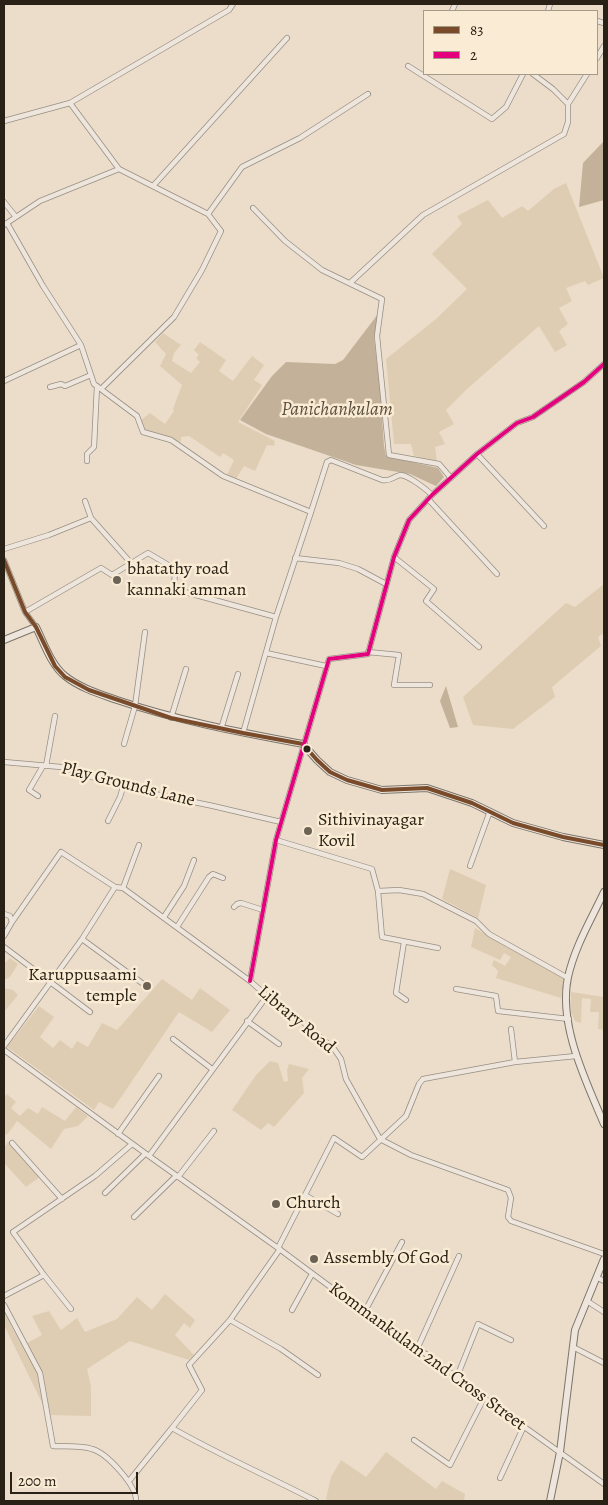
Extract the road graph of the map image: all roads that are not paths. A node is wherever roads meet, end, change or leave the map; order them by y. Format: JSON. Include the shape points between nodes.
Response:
{"nodes":[{"id":1,"x":233,"y":4,"type":"edge"},
{"id":2,"x":287,"y":38,"type":"dead end"},
{"id":3,"x":408,"y":66,"type":"dead end"},
{"id":4,"x":423,"y":74,"type":"edge"},
{"id":5,"x":522,"y":75,"type":"edge"},
{"id":6,"x":534,"y":75,"type":"edge"},
{"id":7,"x":586,"y":75,"type":"edge"},
{"id":8,"x":426,"y":76,"type":"edge"},
{"id":9,"x":368,"y":94,"type":"dead end"},
{"id":10,"x":70,"y":103,"type":"junction"},
{"id":11,"x":568,"y":104,"type":"junction"},
{"id":12,"x":4,"y":121,"type":"edge"},
{"id":13,"x":119,"y":169,"type":"junction"},
{"id":14,"x":153,"y":186,"type":"junction"},
{"id":15,"x":4,"y":202,"type":"edge"},
{"id":16,"x":253,"y":208,"type":"dead end"},
{"id":17,"x":208,"y":214,"type":"junction"},
{"id":18,"x":16,"y":217,"type":"junction"},
{"id":19,"x":6,"y":224,"type":"edge"},
{"id":20,"x":350,"y":284,"type":"junction"},
{"id":21,"x":81,"y":345,"type":"junction"},
{"id":22,"x":604,"y":364,"type":"edge"},
{"id":23,"x":91,"y":375,"type":"junction"},
{"id":24,"x":4,"y":381,"type":"edge"},
{"id":25,"x":50,"y":387,"type":"dead end"},
{"id":26,"x":99,"y":388,"type":"junction"},
{"id":27,"x":477,"y":454,"type":"junction"},
{"id":28,"x":87,"y":461,"type":"dead end"},
{"id":29,"x":451,"y":478,"type":"junction"},
{"id":30,"x":432,"y":495,"type":"junction"},
{"id":31,"x":428,"y":499,"type":"junction"},
{"id":32,"x":85,"y":501,"type":"dead end"},
{"id":33,"x":311,"y":512,"type":"junction"},
{"id":34,"x":91,"y":518,"type":"junction"},
{"id":35,"x":544,"y":526,"type":"dead end"},
{"id":36,"x":4,"y":549,"type":"edge"},
{"id":37,"x":394,"y":556,"type":"junction"},
{"id":38,"x":296,"y":558,"type":"junction"},
{"id":39,"x":4,"y":560,"type":"edge"},
{"id":40,"x":131,"y":563,"type":"junction"},
{"id":41,"x":497,"y":574,"type":"dead end"},
{"id":42,"x":386,"y":584,"type":"junction"},
{"id":43,"x":25,"y":612,"type":"junction"},
{"id":44,"x":276,"y":617,"type":"junction"},
{"id":45,"x":36,"y":627,"type":"junction"},
{"id":46,"x":145,"y":632,"type":"dead end"},
{"id":47,"x":4,"y":640,"type":"edge"},
{"id":48,"x":479,"y":647,"type":"dead end"},
{"id":49,"x":368,"y":652,"type":"junction"},
{"id":50,"x":266,"y":653,"type":"junction"},
{"id":51,"x":326,"y":666,"type":"junction"},
{"id":52,"x":186,"y":669,"type":"dead end"},
{"id":53,"x":238,"y":674,"type":"dead end"},
{"id":54,"x":430,"y":685,"type":"dead end"},
{"id":55,"x":135,"y":706,"type":"junction"},
{"id":56,"x":55,"y":716,"type":"dead end"},
{"id":57,"x":171,"y":718,"type":"junction"},
{"id":58,"x":221,"y":729,"type":"junction"},
{"id":59,"x":243,"y":733,"type":"junction"},
{"id":60,"x":124,"y":744,"type":"dead end"},
{"id":61,"x":304,"y":744,"type":"junction"},
{"id":62,"x":4,"y":762,"type":"edge"},
{"id":63,"x":44,"y":766,"type":"junction"},
{"id":64,"x":123,"y":787,"type":"junction"},
{"id":65,"x":38,"y":796,"type":"dead end"},
{"id":66,"x":490,"y":811,"type":"junction"},
{"id":67,"x":108,"y":821,"type":"dead end"},
{"id":68,"x":281,"y":822,"type":"junction"},
{"id":69,"x":276,"y":840,"type":"junction"},
{"id":70,"x":604,"y":844,"type":"edge"},
{"id":71,"x":139,"y":845,"type":"dead end"},
{"id":72,"x":194,"y":860,"type":"dead end"},
{"id":73,"x":470,"y":866,"type":"dead end"},
{"id":74,"x":223,"y":878,"type":"dead end"},
{"id":75,"x":115,"y":887,"type":"junction"},
{"id":76,"x":123,"y":888,"type":"junction"},
{"id":77,"x":378,"y":891,"type":"junction"},
{"id":78,"x":604,"y":892,"type":"edge"},
{"id":79,"x":234,"y":907,"type":"dead end"},
{"id":80,"x":263,"y":910,"type":"junction"},
{"id":81,"x":4,"y":914,"type":"edge"},
{"id":82,"x":164,"y":917,"type":"junction"},
{"id":83,"x":12,"y":922,"type":"junction"},
{"id":84,"x":177,"y":927,"type":"junction"},
{"id":85,"x":4,"y":936,"type":"edge"},
{"id":86,"x":82,"y":939,"type":"junction"},
{"id":87,"x":404,"y":942,"type":"junction"},
{"id":88,"x":4,"y":948,"type":"edge"},
{"id":89,"x":438,"y":948,"type":"dead end"},
{"id":90,"x":568,"y":978,"type":"junction"},
{"id":91,"x":250,"y":981,"type":"junction"},
{"id":92,"x":49,"y":983,"type":"junction"},
{"id":93,"x":142,"y":983,"type":"dead end"},
{"id":94,"x":456,"y":989,"type":"dead end"},
{"id":95,"x":267,"y":996,"type":"junction"},
{"id":96,"x":406,"y":1000,"type":"dead end"},
{"id":97,"x":90,"y":1012,"type":"dead end"},
{"id":98,"x":569,"y":1019,"type":"junction"},
{"id":99,"x":248,"y":1021,"type":"junction"},
{"id":100,"x":511,"y":1029,"type":"dead end"},
{"id":101,"x":173,"y":1039,"type":"dead end"},
{"id":102,"x":279,"y":1044,"type":"dead end"},
{"id":103,"x":4,"y":1048,"type":"edge"},
{"id":104,"x":576,"y":1056,"type":"junction"},
{"id":105,"x":515,"y":1062,"type":"junction"},
{"id":106,"x":212,"y":1069,"type":"junction"},
{"id":107,"x":159,"y":1076,"type":"dead end"},
{"id":108,"x":604,"y":1124,"type":"edge"},
{"id":109,"x":214,"y":1131,"type":"dead end"},
{"id":110,"x":118,"y":1134,"type":"junction"},
{"id":111,"x":380,"y":1139,"type":"junction"},
{"id":112,"x":12,"y":1143,"type":"dead end"},
{"id":113,"x":132,"y":1144,"type":"junction"},
{"id":114,"x":147,"y":1155,"type":"junction"},
{"id":115,"x":177,"y":1176,"type":"junction"},
{"id":116,"x":105,"y":1193,"type":"dead end"},
{"id":117,"x":305,"y":1195,"type":"junction"},
{"id":118,"x":62,"y":1199,"type":"junction"},
{"id":119,"x":338,"y":1214,"type":"dead end"},
{"id":120,"x":134,"y":1217,"type":"dead end"},
{"id":121,"x":402,"y":1242,"type":"dead end"},
{"id":122,"x":279,"y":1248,"type":"junction"},
{"id":123,"x":604,"y":1254,"type":"edge"},
{"id":124,"x":459,"y":1256,"type":"dead end"},
{"id":125,"x":604,"y":1259,"type":"edge"},
{"id":126,"x":312,"y":1274,"type":"junction"},
{"id":127,"x":44,"y":1275,"type":"junction"},
{"id":128,"x":596,"y":1277,"type":"junction"},
{"id":129,"x":604,"y":1281,"type":"edge"},
{"id":130,"x":4,"y":1296,"type":"edge"},
{"id":131,"x":586,"y":1301,"type":"junction"},
{"id":132,"x":4,"y":1304,"type":"edge"},
{"id":133,"x":70,"y":1309,"type":"dead end"},
{"id":134,"x":292,"y":1310,"type":"dead end"},
{"id":135,"x":364,"y":1311,"type":"junction"},
{"id":136,"x":604,"y":1312,"type":"edge"},
{"id":137,"x":230,"y":1320,"type":"junction"},
{"id":138,"x":511,"y":1340,"type":"dead end"},
{"id":139,"x":418,"y":1347,"type":"junction"},
{"id":140,"x":573,"y":1347,"type":"junction"},
{"id":141,"x":604,"y":1363,"type":"edge"},
{"id":142,"x":318,"y":1375,"type":"dead end"},
{"id":143,"x":456,"y":1377,"type":"junction"},
{"id":144,"x":484,"y":1398,"type":"junction"},
{"id":145,"x":524,"y":1426,"type":"junction"},
{"id":146,"x":172,"y":1428,"type":"junction"},
{"id":147,"x":414,"y":1440,"type":"dead end"},
{"id":148,"x":560,"y":1452,"type":"junction"},
{"id":149,"x":500,"y":1478,"type":"dead end"},
{"id":150,"x":130,"y":1482,"type":"junction"},
{"id":151,"x":604,"y":1484,"type":"edge"},
{"id":152,"x":136,"y":1501,"type":"edge"},
{"id":153,"x":316,"y":1501,"type":"edge"},
{"id":154,"x":550,"y":1501,"type":"edge"}],
"edges":[{"from":1,"to":10,"type":"street","via":[[229,10]]},
{"from":2,"to":14,"type":"street"},
{"from":3,"to":4,"type":"street"},
{"from":5,"to":8,"type":"street","via":[[506,106],[492,119]]},
{"from":6,"to":11,"type":"street"},
{"from":7,"to":11,"type":"street"},
{"from":9,"to":17,"type":"street","via":[[300,138],[242,167]]},
{"from":10,"to":12,"type":"street"},
{"from":10,"to":13,"type":"street"},
{"from":11,"to":20,"type":"street","via":[[564,134],[423,215]]},
{"from":13,"to":14,"type":"street"},
{"from":13,"to":18,"type":"street","via":[[40,201]]},
{"from":14,"to":17,"type":"street"},
{"from":15,"to":18,"type":"street"},
{"from":16,"to":20,"type":"street","via":[[285,241],[322,270]]},
{"from":17,"to":26,"type":"street","via":[[221,231],[174,317]]},
{"from":18,"to":19,"type":"street"},
{"from":19,"to":21,"type":"street"},
{"from":20,"to":29,"type":"street","via":[[382,299],[377,336],[389,455],[439,464]]},
{"from":21,"to":23,"type":"street"},
{"from":21,"to":24,"type":"street"},
{"from":22,"to":27,"type":"street","via":[[584,382],[533,417],[518,423]]},
{"from":23,"to":25,"type":"street","via":[[65,386]]},
{"from":23,"to":26,"type":"street"},
{"from":26,"to":28,"type":"street","via":[[94,447],[87,454]]},
{"from":26,"to":33,"type":"street","via":[[137,416],[143,432],[171,440],[223,476]]},
{"from":27,"to":29,"type":"street"},
{"from":27,"to":35,"type":"street"},
{"from":29,"to":30,"type":"street"},
{"from":30,"to":31,"type":"street"},
{"from":30,"to":33,"type":"street","via":[[403,476],[382,480],[331,460],[327,462]]},
{"from":31,"to":37,"type":"street","via":[[409,520]]},
{"from":31,"to":41,"type":"street"},
{"from":32,"to":34,"type":"street"},
{"from":33,"to":38,"type":"street"},
{"from":34,"to":36,"type":"street"},
{"from":34,"to":40,"type":"street"},
{"from":37,"to":42,"type":"street"},
{"from":37,"to":48,"type":"street","via":[[434,589],[426,601]]},
{"from":38,"to":42,"type":"street","via":[[339,563]]},
{"from":38,"to":44,"type":"street"},
{"from":39,"to":43,"type":"street"},
{"from":40,"to":43,"type":"street","via":[[112,575],[101,568]]},
{"from":40,"to":44,"type":"street","via":[[148,554],[175,569],[174,589]]},
{"from":42,"to":49,"type":"street"},
{"from":43,"to":45,"type":"street"},
{"from":44,"to":50,"type":"street"},
{"from":45,"to":47,"type":"street"},
{"from":45,"to":55,"type":"street","via":[[55,666],[65,676],[89,690]]},
{"from":46,"to":55,"type":"street"},
{"from":49,"to":51,"type":"street","via":[[328,659]]},
{"from":49,"to":54,"type":"street","via":[[399,655],[394,685]]},
{"from":50,"to":51,"type":"street"},
{"from":50,"to":59,"type":"street"},
{"from":51,"to":61,"type":"street"},
{"from":52,"to":57,"type":"street"},
{"from":53,"to":58,"type":"street"},
{"from":55,"to":57,"type":"street"},
{"from":55,"to":60,"type":"street"},
{"from":56,"to":63,"type":"street"},
{"from":57,"to":58,"type":"street"},
{"from":58,"to":59,"type":"street"},
{"from":59,"to":61,"type":"street"},
{"from":61,"to":66,"type":"street","via":[[330,772],[347,780],[382,790],[426,788]]},
{"from":61,"to":68,"type":"street"},
{"from":62,"to":63,"type":"street","name":"Play Grounds Lane"},
{"from":63,"to":64,"type":"street","name":"Play Grounds Lane"},
{"from":63,"to":65,"type":"street","via":[[29,790]]},
{"from":64,"to":67,"type":"street"},
{"from":64,"to":68,"type":"street","name":"Play Grounds Lane"},
{"from":66,"to":70,"type":"street","via":[[512,824]]},
{"from":66,"to":73,"type":"street"},
{"from":68,"to":69,"type":"street"},
{"from":69,"to":77,"type":"street","via":[[372,869]]},
{"from":69,"to":80,"type":"street"},
{"from":71,"to":76,"type":"street"},
{"from":72,"to":82,"type":"street","via":[[184,886]]},
{"from":74,"to":84,"type":"street","via":[[213,874],[210,877]]},
{"from":75,"to":76,"type":"street","name":"Library Road"},
{"from":75,"to":83,"type":"street","via":[[61,852]]},
{"from":75,"to":86,"type":"street"},
{"from":76,"to":82,"type":"street","name":"Library Road"},
{"from":77,"to":87,"type":"street","via":[[382,937]]},
{"from":77,"to":90,"type":"street","via":[[423,894],[476,921],[489,934]]},
{"from":78,"to":90,"type":"street","via":[[584,931]]},
{"from":79,"to":80,"type":"street","via":[[241,903]]},
{"from":80,"to":91,"type":"street"},
{"from":81,"to":83,"type":"street","via":[[10,916]]},
{"from":82,"to":84,"type":"street","name":"Library Road"},
{"from":83,"to":85,"type":"street"},
{"from":84,"to":91,"type":"street","name":"Library Road"},
{"from":86,"to":92,"type":"street"},
{"from":86,"to":93,"type":"street"},
{"from":87,"to":89,"type":"street"},
{"from":87,"to":96,"type":"street","via":[[396,994]]},
{"from":88,"to":92,"type":"street"},
{"from":90,"to":98,"type":"street","via":[[566,1003]]},
{"from":91,"to":95,"type":"street","name":"Library Road"},
{"from":92,"to":97,"type":"street"},
{"from":92,"to":103,"type":"street"},
{"from":94,"to":98,"type":"street","via":[[496,996],[498,1011]]},
{"from":95,"to":99,"type":"street"},
{"from":95,"to":111,"type":"street","name":"Library Road","via":[[304,1022],[334,1049],[341,1058],[346,1080]]},
{"from":98,"to":104,"type":"street"},
{"from":99,"to":102,"type":"street"},
{"from":99,"to":106,"type":"street"},
{"from":100,"to":105,"type":"street"},
{"from":101,"to":106,"type":"street"},
{"from":103,"to":110,"type":"street","name":"Kommankulam 2nd Cross Street"},
{"from":104,"to":105,"type":"street"},
{"from":104,"to":108,"type":"street"},
{"from":105,"to":111,"type":"street","via":[[423,1079],[406,1116]]},
{"from":106,"to":114,"type":"street"},
{"from":107,"to":110,"type":"street"},
{"from":109,"to":115,"type":"street"},
{"from":110,"to":113,"type":"street","name":"Kommankulam 2nd Cross Street"},
{"from":111,"to":117,"type":"street","via":[[362,1157],[334,1138]]},
{"from":111,"to":123,"type":"street","via":[[411,1156],[508,1190],[512,1198],[508,1217],[511,1221]]},
{"from":112,"to":118,"type":"street"},
{"from":113,"to":114,"type":"street","name":"Kommankulam 2nd Cross Street"},
{"from":113,"to":118,"type":"street"},
{"from":114,"to":115,"type":"street","name":"Kommankulam 2nd Cross Street"},
{"from":114,"to":116,"type":"street"},
{"from":115,"to":120,"type":"street"},
{"from":115,"to":122,"type":"street","name":"Kommankulam 2nd Cross Street"},
{"from":117,"to":119,"type":"street"},
{"from":117,"to":122,"type":"street"},
{"from":118,"to":127,"type":"street","via":[[13,1232]]},
{"from":121,"to":135,"type":"street"},
{"from":122,"to":126,"type":"street","name":"Kommankulam 2nd Cross Street"},
{"from":122,"to":137,"type":"street"},
{"from":124,"to":139,"type":"street"},
{"from":125,"to":128,"type":"street"},
{"from":126,"to":134,"type":"street"},
{"from":126,"to":135,"type":"street","name":"Kommankulam 2nd Cross Street"},
{"from":127,"to":130,"type":"street"},
{"from":127,"to":133,"type":"street"},
{"from":128,"to":129,"type":"street"},
{"from":128,"to":131,"type":"street"},
{"from":131,"to":136,"type":"street"},
{"from":131,"to":140,"type":"street","via":[[575,1330]]},
{"from":132,"to":150,"type":"street","via":[[40,1373],[52,1446],[95,1449]]},
{"from":135,"to":139,"type":"street","name":"Kommankulam 2nd Cross Street"},
{"from":137,"to":142,"type":"street"},
{"from":137,"to":146,"type":"street","via":[[189,1365],[202,1390]]},
{"from":138,"to":143,"type":"street","via":[[478,1324]]},
{"from":139,"to":143,"type":"street","name":"Kommankulam 2nd Cross Street"},
{"from":140,"to":141,"type":"street"},
{"from":140,"to":148,"type":"street"},
{"from":143,"to":144,"type":"street","name":"Kommankulam 2nd Cross Street"},
{"from":144,"to":145,"type":"street","name":"Kommankulam 2nd Cross Street"},
{"from":144,"to":147,"type":"street","via":[[450,1465]]},
{"from":145,"to":148,"type":"street","name":"Kommankulam 2nd Cross Street"},
{"from":145,"to":149,"type":"street"},
{"from":146,"to":150,"type":"street"},
{"from":146,"to":153,"type":"street"},
{"from":148,"to":151,"type":"street","name":"Kommankulam 2nd Cross Street"},
{"from":148,"to":154,"type":"street"},
{"from":150,"to":152,"type":"street"}]}
